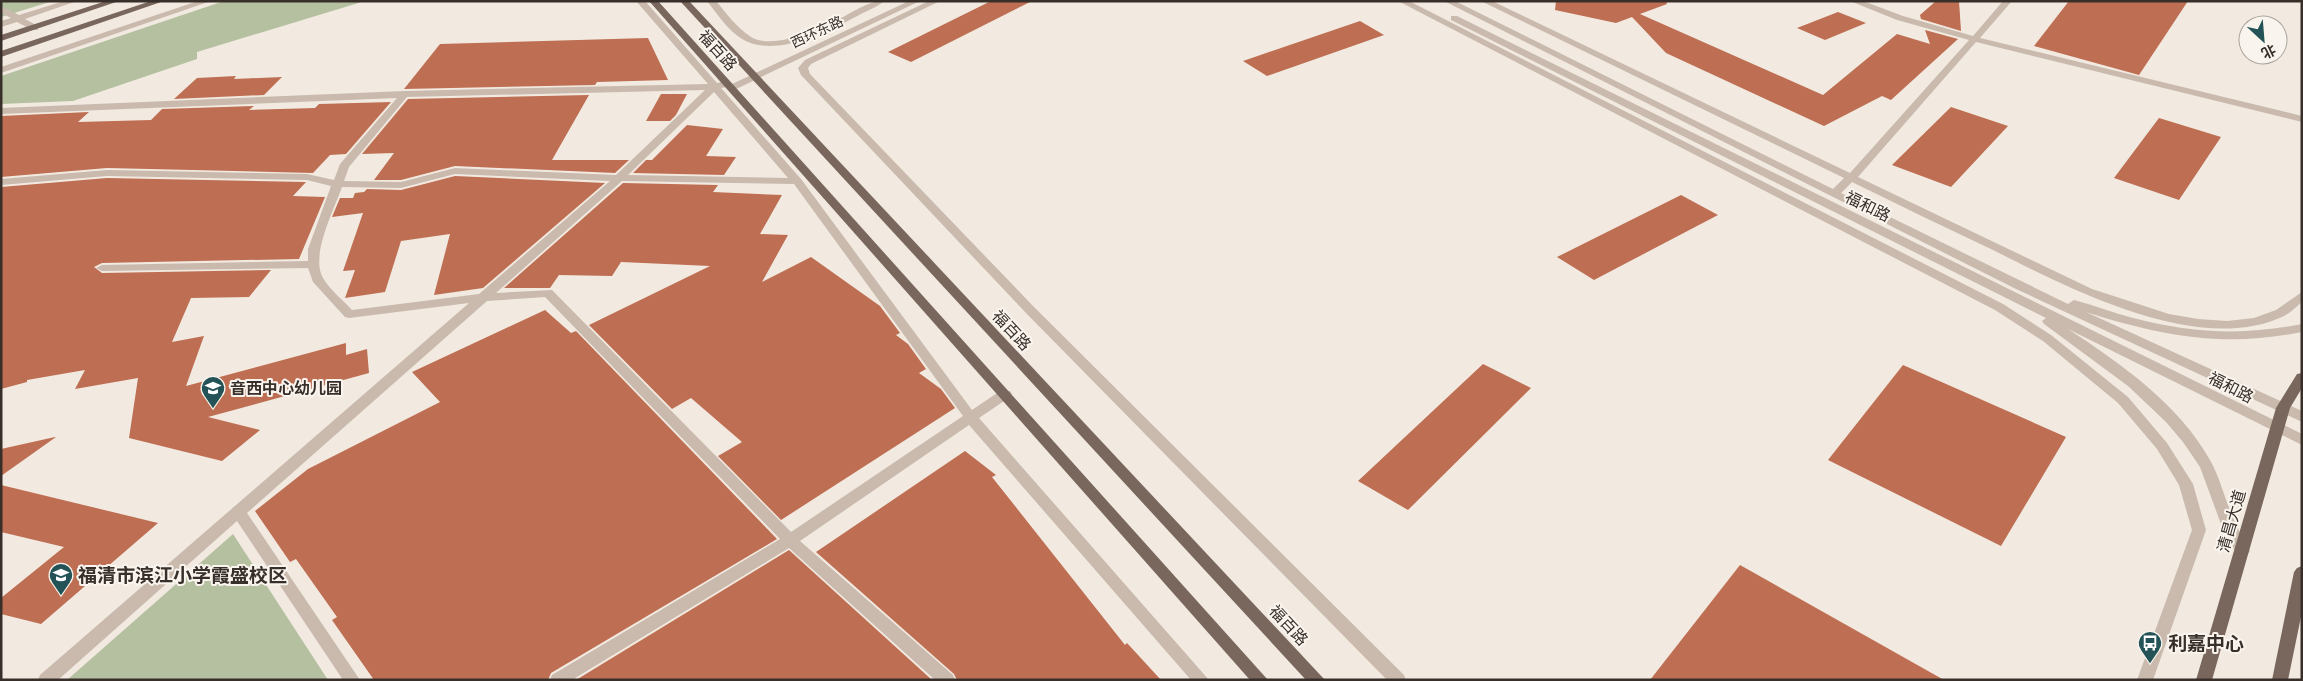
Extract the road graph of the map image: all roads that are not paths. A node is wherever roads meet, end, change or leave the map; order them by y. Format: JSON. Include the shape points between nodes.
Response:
{"nodes":[{"id":1,"x":73,"y":1,"type":"edge"},
{"id":2,"x":115,"y":1,"type":"edge"},
{"id":3,"x":160,"y":1,"type":"edge"},
{"id":4,"x":207,"y":1,"type":"edge"},
{"id":5,"x":640,"y":1,"type":"edge"},
{"id":6,"x":653,"y":1,"type":"edge"},
{"id":7,"x":684,"y":1,"type":"edge"},
{"id":8,"x":711,"y":1,"type":"edge"},
{"id":9,"x":880,"y":1,"type":"edge"},
{"id":10,"x":896,"y":1,"type":"edge"},
{"id":11,"x":916,"y":1,"type":"edge"},
{"id":12,"x":936,"y":1,"type":"edge"},
{"id":13,"x":1402,"y":1,"type":"edge"},
{"id":14,"x":1420,"y":1,"type":"edge"},
{"id":15,"x":1448,"y":1,"type":"edge"},
{"id":16,"x":1485,"y":1,"type":"edge"},
{"id":17,"x":1854,"y":1,"type":"edge"},
{"id":18,"x":2008,"y":1,"type":"edge"},
{"id":19,"x":1,"y":8,"type":"edge"},
{"id":20,"x":18,"y":19,"type":"junction"},
{"id":21,"x":1,"y":24,"type":"edge"},
{"id":22,"x":35,"y":28,"type":"junction"},
{"id":23,"x":1,"y":38,"type":"edge"},
{"id":24,"x":1975,"y":38,"type":"junction"},
{"id":25,"x":1,"y":54,"type":"edge"},
{"id":26,"x":1,"y":70,"type":"edge"},
{"id":27,"x":751,"y":74,"type":"junction"},
{"id":28,"x":724,"y":85,"type":"junction"},
{"id":29,"x":405,"y":94,"type":"junction"},
{"id":30,"x":1,"y":111,"type":"edge"},
{"id":31,"x":2302,"y":119,"type":"edge"},
{"id":32,"x":619,"y":178,"type":"junction"},
{"id":33,"x":1851,"y":178,"type":"junction"},
{"id":34,"x":797,"y":181,"type":"junction"},
{"id":35,"x":1,"y":182,"type":"edge"},
{"id":36,"x":337,"y":184,"type":"junction"},
{"id":37,"x":1834,"y":193,"type":"junction"},
{"id":38,"x":313,"y":264,"type":"junction"},
{"id":39,"x":102,"y":268,"type":"dead end"},
{"id":40,"x":2020,"y":286,"type":"junction"},
{"id":41,"x":1996,"y":287,"type":"junction"},
{"id":42,"x":2302,"y":296,"type":"edge"},
{"id":43,"x":484,"y":297,"type":"junction"},
{"id":44,"x":2302,"y":328,"type":"edge"},
{"id":45,"x":2302,"y":377,"type":"edge"},
{"id":46,"x":1004,"y":394,"type":"junction"},
{"id":47,"x":2283,"y":408,"type":"junction"},
{"id":48,"x":2302,"y":417,"type":"edge"},
{"id":49,"x":971,"y":418,"type":"junction"},
{"id":50,"x":2276,"y":428,"type":"junction"},
{"id":51,"x":2302,"y":440,"type":"edge"},
{"id":52,"x":239,"y":513,"type":"junction"},
{"id":53,"x":790,"y":540,"type":"junction"},
{"id":54,"x":2242,"y":551,"type":"junction"},
{"id":55,"x":2301,"y":576,"type":"edge"},
{"id":56,"x":46,"y":680,"type":"edge"},
{"id":57,"x":352,"y":680,"type":"edge"},
{"id":58,"x":558,"y":680,"type":"edge"},
{"id":59,"x":947,"y":680,"type":"edge"},
{"id":60,"x":1201,"y":680,"type":"edge"},
{"id":61,"x":1260,"y":680,"type":"edge"},
{"id":62,"x":1317,"y":680,"type":"edge"},
{"id":63,"x":1398,"y":680,"type":"edge"},
{"id":64,"x":2145,"y":680,"type":"edge"},
{"id":65,"x":2204,"y":680,"type":"edge"},
{"id":66,"x":2280,"y":680,"type":"edge"}],
"edges":[{"from":1,"to":20,"type":"street"},
{"from":2,"to":22,"type":"main road"},
{"from":3,"to":25,"type":"main road"},
{"from":4,"to":26,"type":"street"},
{"from":5,"to":28,"type":"street"},
{"from":6,"to":28,"type":"main road","name":"福百路"},
{"from":7,"to":27,"type":"main road","name":"福百路"},
{"from":8,"to":9,"type":"street","via":[[752,41],[771,43],[812,34]]},
{"from":10,"to":27,"type":"street","name":"西环东路"},
{"from":11,"to":27,"type":"street","name":"西环东路"},
{"from":12,"to":63,"type":"street","via":[[808,62],[803,68],[806,74],[1030,310]]},
{"from":13,"to":64,"type":"street","via":[[1999,307],[2086,368],[2123,400],[2162,446],[2186,484],[2199,530]]},
{"from":14,"to":41,"type":"street","name":"福和路"},
{"from":15,"to":37,"type":"street","name":"福和路"},
{"from":16,"to":33,"type":"street"},
{"from":17,"to":24,"type":"street","via":[[1900,18]]},
{"from":18,"to":24,"type":"street"},
{"from":19,"to":20,"type":"street"},
{"from":20,"to":21,"type":"street"},
{"from":20,"to":22,"type":"street"},
{"from":22,"to":23,"type":"main road"},
{"from":24,"to":31,"type":"street"},
{"from":24,"to":33,"type":"street"},
{"from":27,"to":28,"type":"street","name":"西环东路"},
{"from":27,"to":62,"type":"main road","name":"福百路"},
{"from":28,"to":29,"type":"street"},
{"from":28,"to":32,"type":"street"},
{"from":28,"to":34,"type":"street"},
{"from":28,"to":46,"type":"main road","name":"福百路"},
{"from":29,"to":30,"type":"street"},
{"from":29,"to":36,"type":"street","via":[[344,166]]},
{"from":32,"to":34,"type":"street"},
{"from":32,"to":36,"type":"street","via":[[455,171],[401,185]]},
{"from":32,"to":43,"type":"street"},
{"from":33,"to":37,"type":"street"},
{"from":33,"to":42,"type":"street","via":[[2088,292],[2151,314],[2199,324],[2239,324],[2265,318],[2294,305]]},
{"from":34,"to":49,"type":"street"},
{"from":35,"to":36,"type":"street","via":[[107,174],[307,177]]},
{"from":36,"to":38,"type":"street","via":[[314,249]]},
{"from":37,"to":40,"type":"street","name":"福和路"},
{"from":38,"to":39,"type":"street"},
{"from":38,"to":43,"type":"street","via":[[317,279],[349,314]]},
{"from":40,"to":44,"type":"street","via":[[2148,325],[2202,336],[2241,338]]},
{"from":40,"to":47,"type":"street","name":"福和路"},
{"from":41,"to":50,"type":"street","name":"福和路"},
{"from":41,"to":54,"type":"street","via":[[2089,348],[2154,400],[2204,462],[2226,520]]},
{"from":43,"to":52,"type":"street"},
{"from":43,"to":53,"type":"street","via":[[548,294]]},
{"from":45,"to":47,"type":"main road","name":"清昌大道"},
{"from":46,"to":49,"type":"street"},
{"from":46,"to":61,"type":"main road","name":"福百路"},
{"from":47,"to":48,"type":"street","name":"福和路"},
{"from":47,"to":50,"type":"main road","name":"清昌大道"},
{"from":49,"to":53,"type":"street"},
{"from":49,"to":60,"type":"street"},
{"from":50,"to":51,"type":"street","name":"福和路"},
{"from":50,"to":54,"type":"main road","name":"清昌大道"},
{"from":52,"to":56,"type":"street"},
{"from":52,"to":57,"type":"street"},
{"from":53,"to":58,"type":"street"},
{"from":53,"to":59,"type":"street"},
{"from":54,"to":65,"type":"main road","name":"清昌大道"},
{"from":55,"to":66,"type":"main road"}]}
